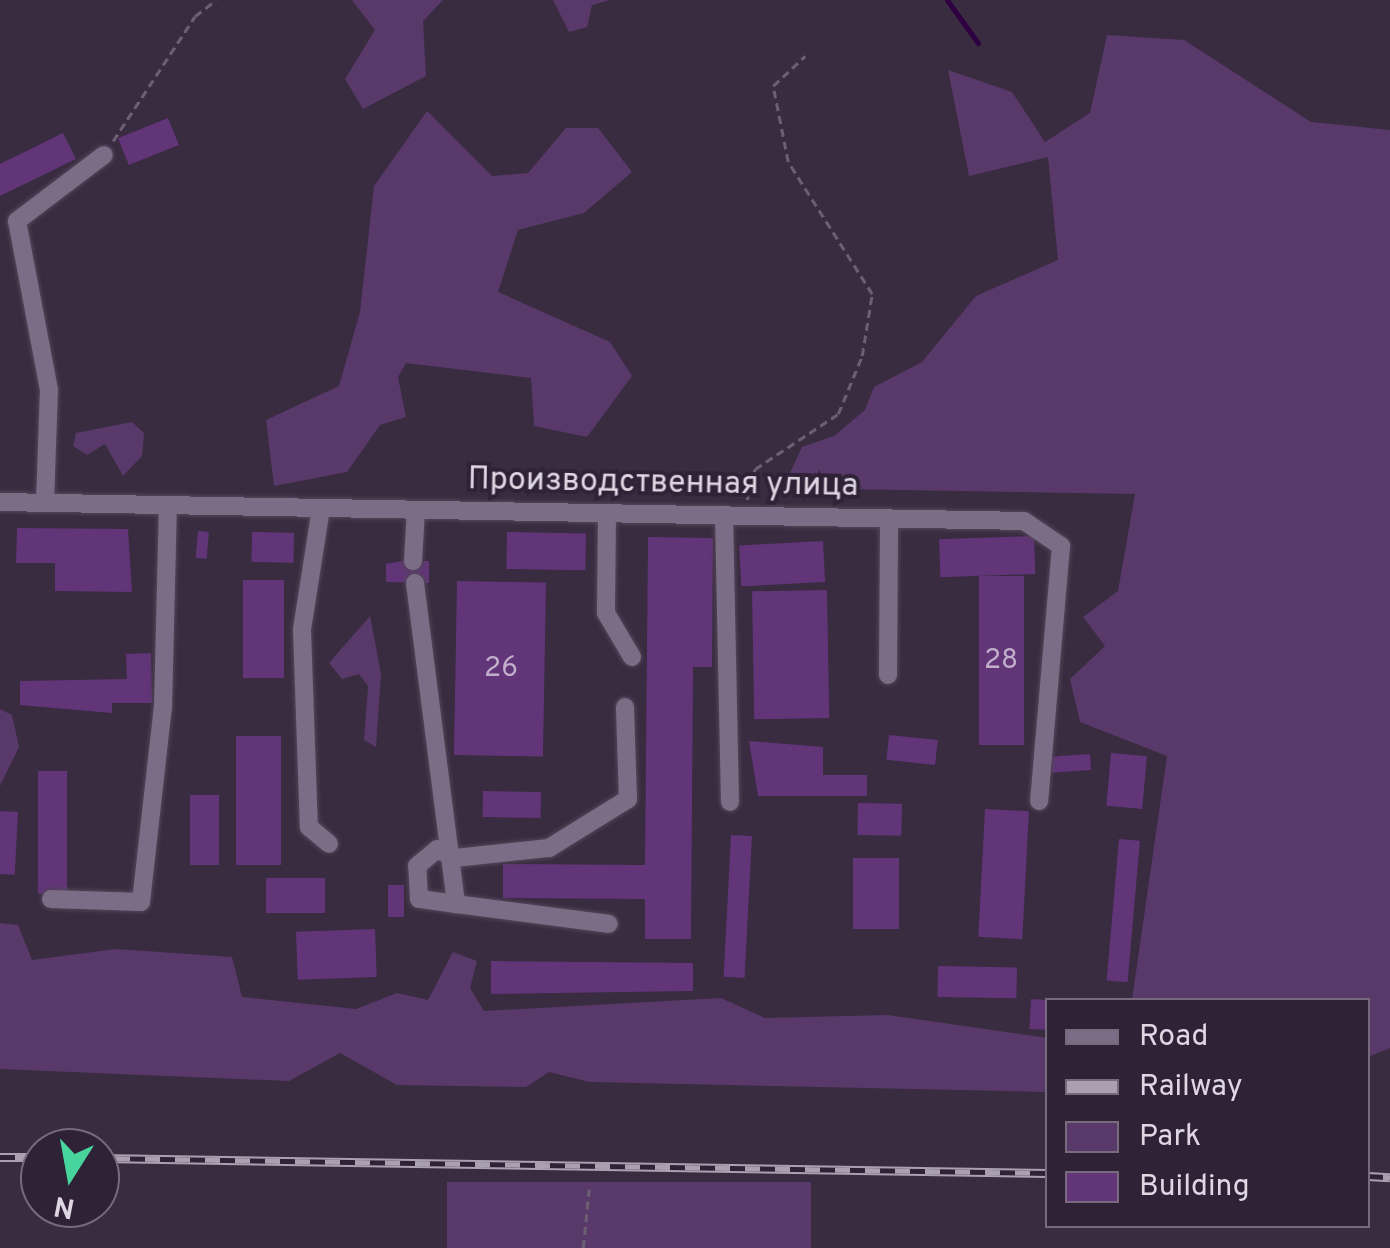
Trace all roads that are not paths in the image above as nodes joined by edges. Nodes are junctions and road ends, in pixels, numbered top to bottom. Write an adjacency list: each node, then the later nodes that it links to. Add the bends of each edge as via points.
1 (104, 155): 3 (street, via 16,222 49,390)
2 (0, 502): 3 (street, Производственная улица)
3 (45, 503): 4 (street, Производственная улица)
4 (168, 505): 5 (street, Производственная улица); 19 (street, via 163,707 141,902)
5 (321, 508): 6 (street, Производственная улица); 17 (street, via 302,630 309,827)
6 (416, 510): 7 (street, Производственная улица); 10 (street)
7 (607, 513): 8 (street, Производственная улица); 12 (street, via 606,613)
8 (733, 515): 9 (street, Производственная улица); 16 (street)
9 (889, 518): 13 (street); 15 (street, Производственная улица, via 1024,520 1061,546)
10 (412, 561)
11 (415, 582): 18 (street)
12 (632, 657)
13 (888, 675)
14 (625, 707): 18 (street, via 628,800 549,848)
15 (1039, 801)
16 (730, 802)
17 (329, 844)
18 (454, 858): 20 (street); 20 (street, via 436,849 417,866 420,899)
19 (51, 899)
20 (456, 904): 21 (street)
21 (608, 924)

